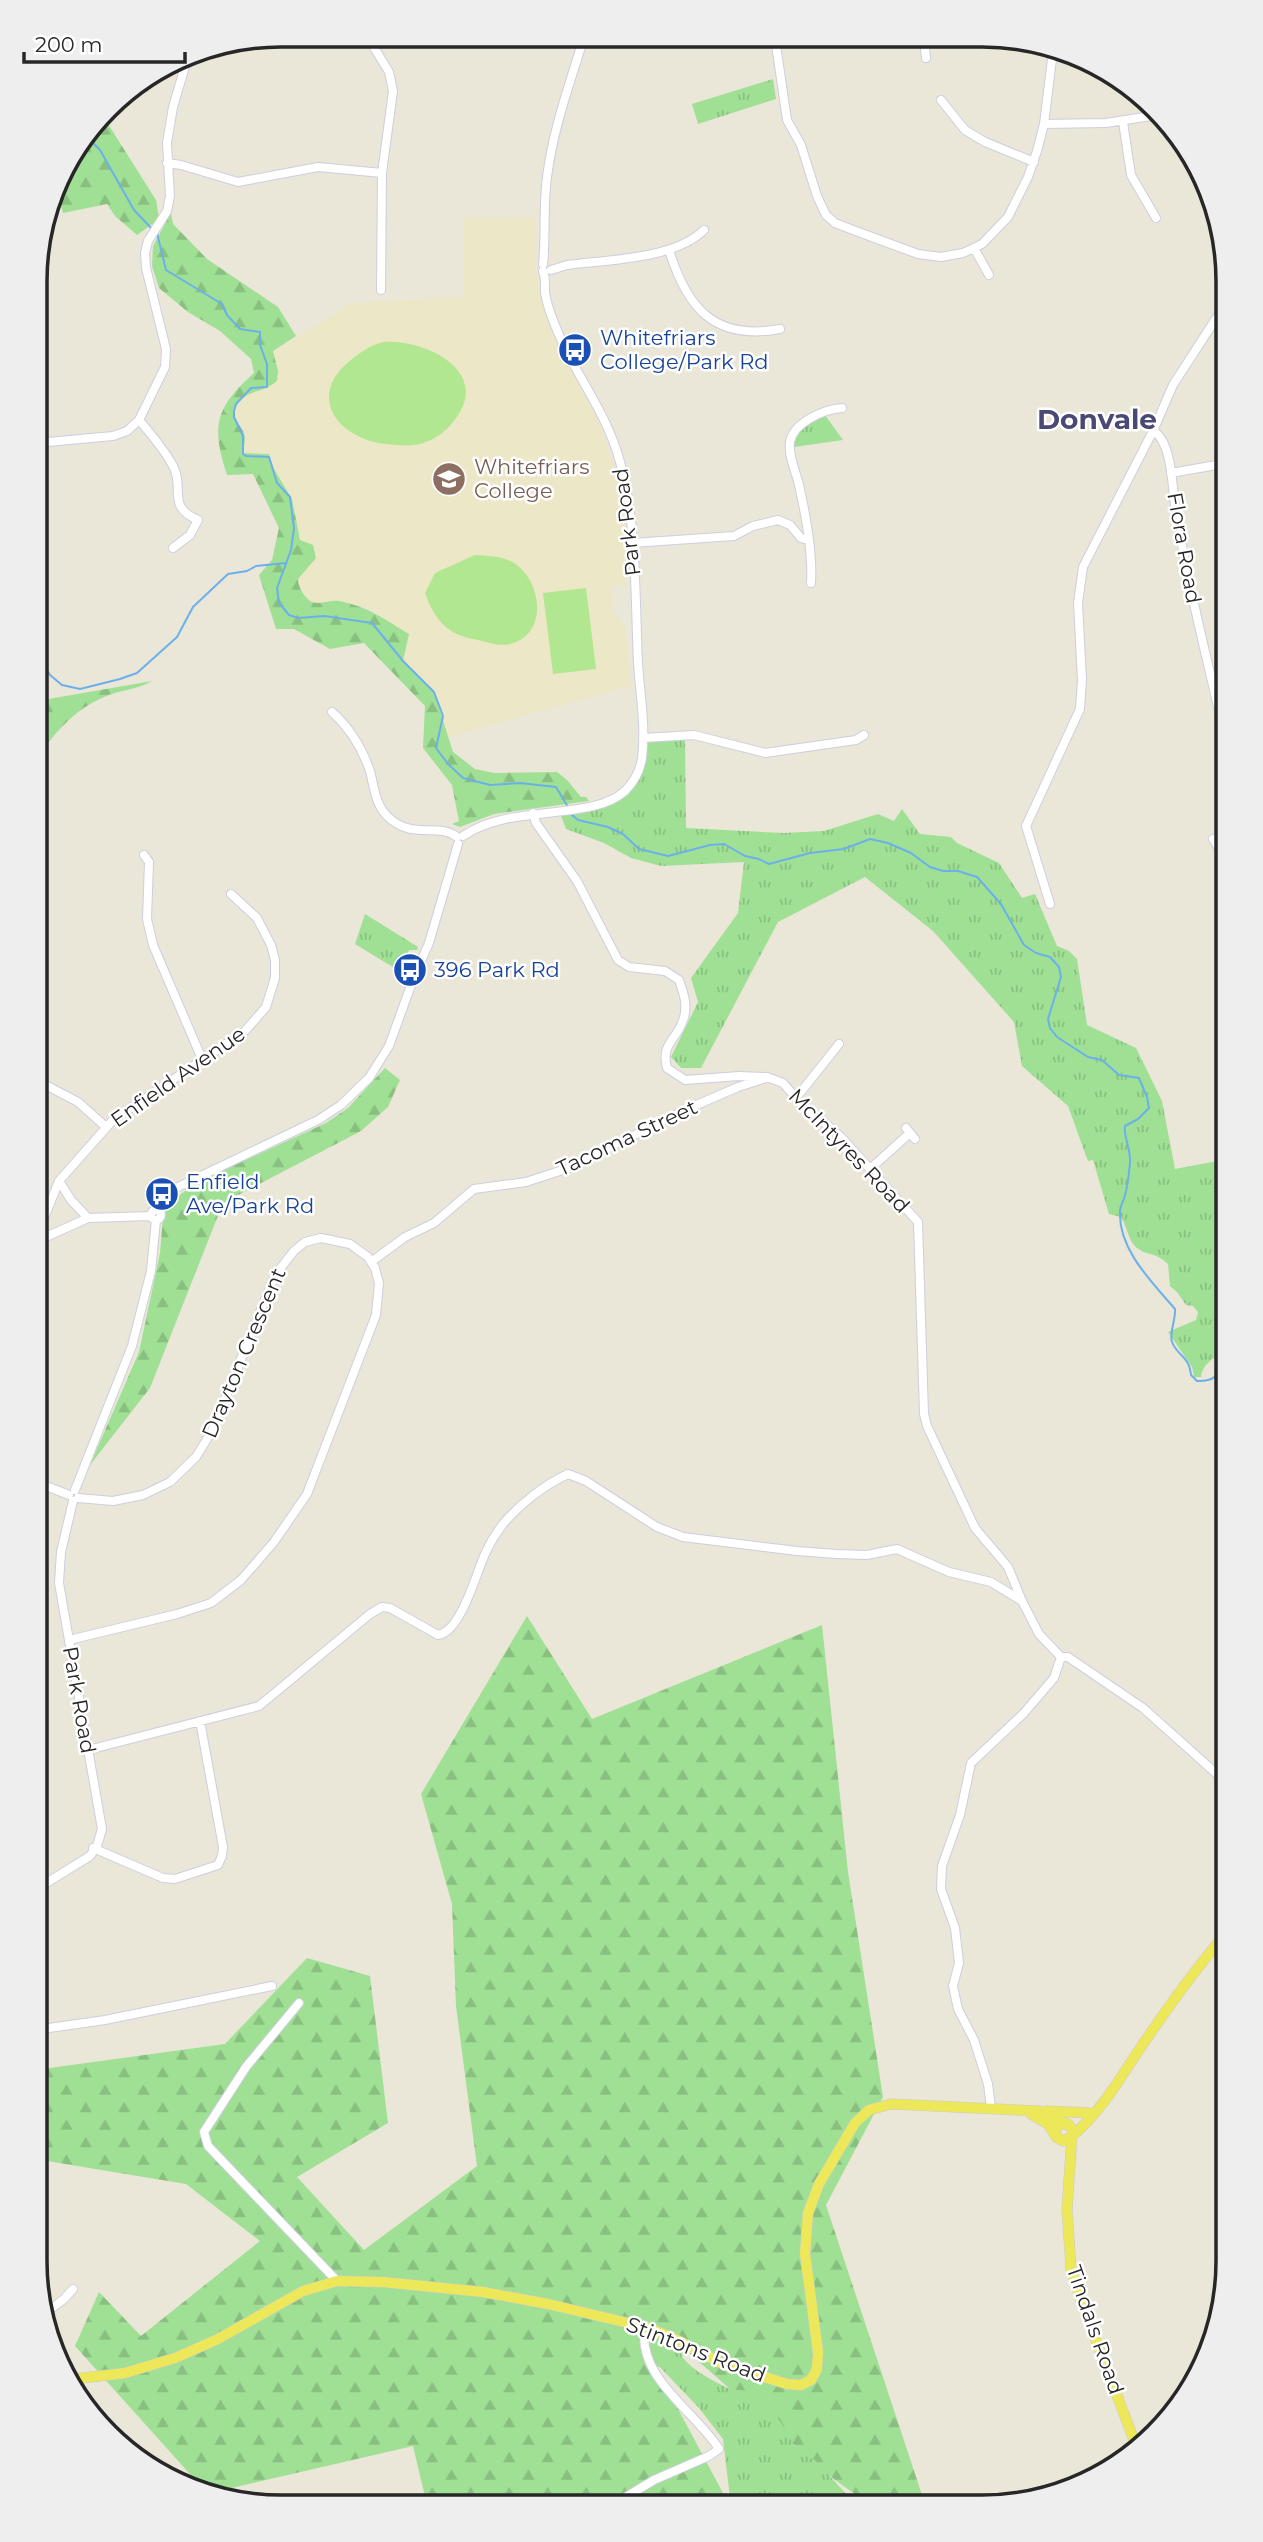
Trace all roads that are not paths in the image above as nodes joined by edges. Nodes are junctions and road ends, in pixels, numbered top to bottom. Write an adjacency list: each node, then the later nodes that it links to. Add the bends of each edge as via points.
1 (776, 47): 17 (street, via 787,120 826,215 841,226 924,255 949,256)
2 (925, 47): 5 (street)
3 (373, 48): 14 (street, via 391,80)
4 (581, 48): 19 (street, Park Road, via 550,159 544,209)
5 (926, 58)
6 (1052, 59): 11 (street)
7 (185, 69): 13 (street, via 170,126)
8 (941, 100): 12 (street, via 965,130)
9 (1148, 117): 10 (street)
10 (1123, 122): 11 (street); 15 (street, via 1131,175)
11 (1044, 124): 12 (street)
12 (1034, 162): 17 (street, via 1004,223)
13 (167, 163): 14 (street, via 239,182 318,167); 25 (street, via 166,214 145,253 166,358)
14 (382, 173): 21 (street)
15 (1156, 218)
16 (704, 230): 18 (street)
17 (974, 248): 20 (street)
18 (669, 250): 19 (street); 23 (street, via 682,287 709,319 745,332)
19 (548, 267): 31 (street, Park Road, via 552,303 620,461)
20 (989, 275)
21 (381, 290)
22 (1216, 319): 26 (street, via 1173,385)
23 (780, 329)
24 (842, 408): 30 (street, via 822,411 790,439)
25 (139, 420): 27 (street, via 113,436); 32 (street, via 174,468 182,512 198,520 190,535)
26 (1153, 430): 29 (street, Flora Road, via 1163,440); 44 (street, via 1083,567 1078,603 1080,709 1027,821 1026,831)
27 (48, 442)
28 (1216, 465): 29 (street)
29 (1171, 473): 34 (street, Flora Road, via 1196,621)
30 (808, 540): 31 (street, via 778,520 734,536); 33 (street)
31 (632, 543): 37 (street, Park Road)
32 (173, 548)
33 (811, 583)
34 (1216, 698)
35 (332, 712): 39 (street, via 365,757 379,805 387,816 416,831 444,831)
36 (864, 735): 37 (street, via 765,753 694,735)
37 (643, 738): 38 (street, Park Road, via 634,781 613,799)
38 (533, 813): 39 (street, Park Road, via 493,820); 47 (street, McIntyres Road, via 577,881 618,960 629,967 665,971 679,980 686,1004 682,1023 664,1056 667,1068 685,1080)
39 (459, 839): 57 (street, via 429,943 389,1046 369,1078 330,1113 190,1180 168,1196)
40 (1213, 839): 41 (street)
41 (1216, 843)
42 (145, 855): 46 (street, via 149,862 147,919 153,945)
43 (231, 894): 46 (street, Enfield Avenue, via 250,910 267,936 275,978 261,1015)
44 (1050, 904)
45 (840, 1044): 51 (street)
46 (202, 1059): 52 (street, Enfield Avenue)
47 (739, 1076): 48 (street, McIntyres Road); 50 (street)
48 (768, 1077): 50 (street, Tacoma Street); 51 (street, McIntyres Road, via 783,1083)
49 (48, 1086): 52 (street, via 78,1101)
50 (738, 1087): 60 (street, Tacoma Street, via 578,1166 526,1182 474,1189 434,1223 405,1237)
51 (796, 1098): 54 (street, McIntyres Road)
52 (106, 1127): 55 (street, Enfield Avenue)
53 (910, 1133): 54 (street)
54 (870, 1169): 63 (street, McIntyres Road, via 918,1222 927,1426 975,1528 1008,1567)
55 (59, 1181): 56 (street, Enfield Avenue); 58 (street)
56 (48, 1209)
57 (155, 1215): 58 (street, Enfield Avenue); 62 (street, Park Road, via 151,1271 132,1346)
58 (89, 1218): 59 (street, Enfield Avenue)
59 (48, 1233)
60 (372, 1262): 62 (street, Drayton Crescent, via 353,1246 336,1240 305,1242 275,1275 212,1431 196,1457 170,1482 143,1495 113,1501); 64 (street, via 379,1290 372,1328 307,1494 274,1542 211,1603)
61 (47, 1486): 62 (street, Drayton Crescent)
62 (74, 1496): 64 (street, Park Road, via 59,1573)
63 (1022, 1601): 65 (street, McIntyres Road, via 1039,1634); 66 (street, via 991,1582 949,1572 897,1549 867,1555 797,1552 683,1537 657,1527 568,1474 537,1493 503,1524 449,1631 438,1635 382,1607 259,1706)
64 (69, 1640): 67 (street, Park Road)
65 (1061, 1657): 68 (street, via 1068,1657 1143,1708); 76 (street, via 1054,1678 971,1763 960,1815 942,1866 941,1889 955,1928 959,1963 953,1986 988,2084)
66 (200, 1721): 67 (street); 69 (street, via 223,1847 218,1865 175,1879 163,1878)
67 (88, 1751): 69 (street, Park Road, via 102,1829)
68 (1215, 1773)
69 (94, 1849): 70 (street, via 88,1858)
70 (47, 1882)
71 (1215, 1947): 75 (main road)
72 (272, 1986): 74 (street)
73 (299, 2003): 84 (street, via 246,2067 204,2132 208,2146)
74 (47, 2028)
75 (1101, 2105): 79 (main road); 82 (main road)
76 (991, 2108): 77 (main road, Stintons Road); 87 (main road, Stintons Road, via 887,2104 866,2111 850,2130 808,2213 805,2253 817,2352 817,2369 811,2380 787,2384 723,2364)
77 (1023, 2111): 78 (main road, Stintons Road); 81 (main road, Stintons Road, via 1042,2119)
78 (1039, 2111): 79 (main road); 80 (main road, Stintons Road)
79 (1090, 2113): 80 (main road)
80 (1068, 2124): 81 (main road, via 1057,2126); 82 (main road)
81 (1056, 2136): 82 (main road, via 1063,2141); 83 (main road, Tindals Road)
82 (1072, 2136): 83 (main road, Tindals Road)
83 (1069, 2167): 89 (main road, Tindals Road, via 1067,2236 1073,2277)
84 (337, 2281): 87 (main road, Stintons Road, via 505,2295); 88 (main road, Stintons Road, via 303,2291 175,2358)
85 (73, 2289): 86 (street)
86 (52, 2308)
87 (645, 2326): 90 (street, via 648,2362 719,2449)
88 (79, 2378)
89 (1134, 2439)
90 (629, 2495)

